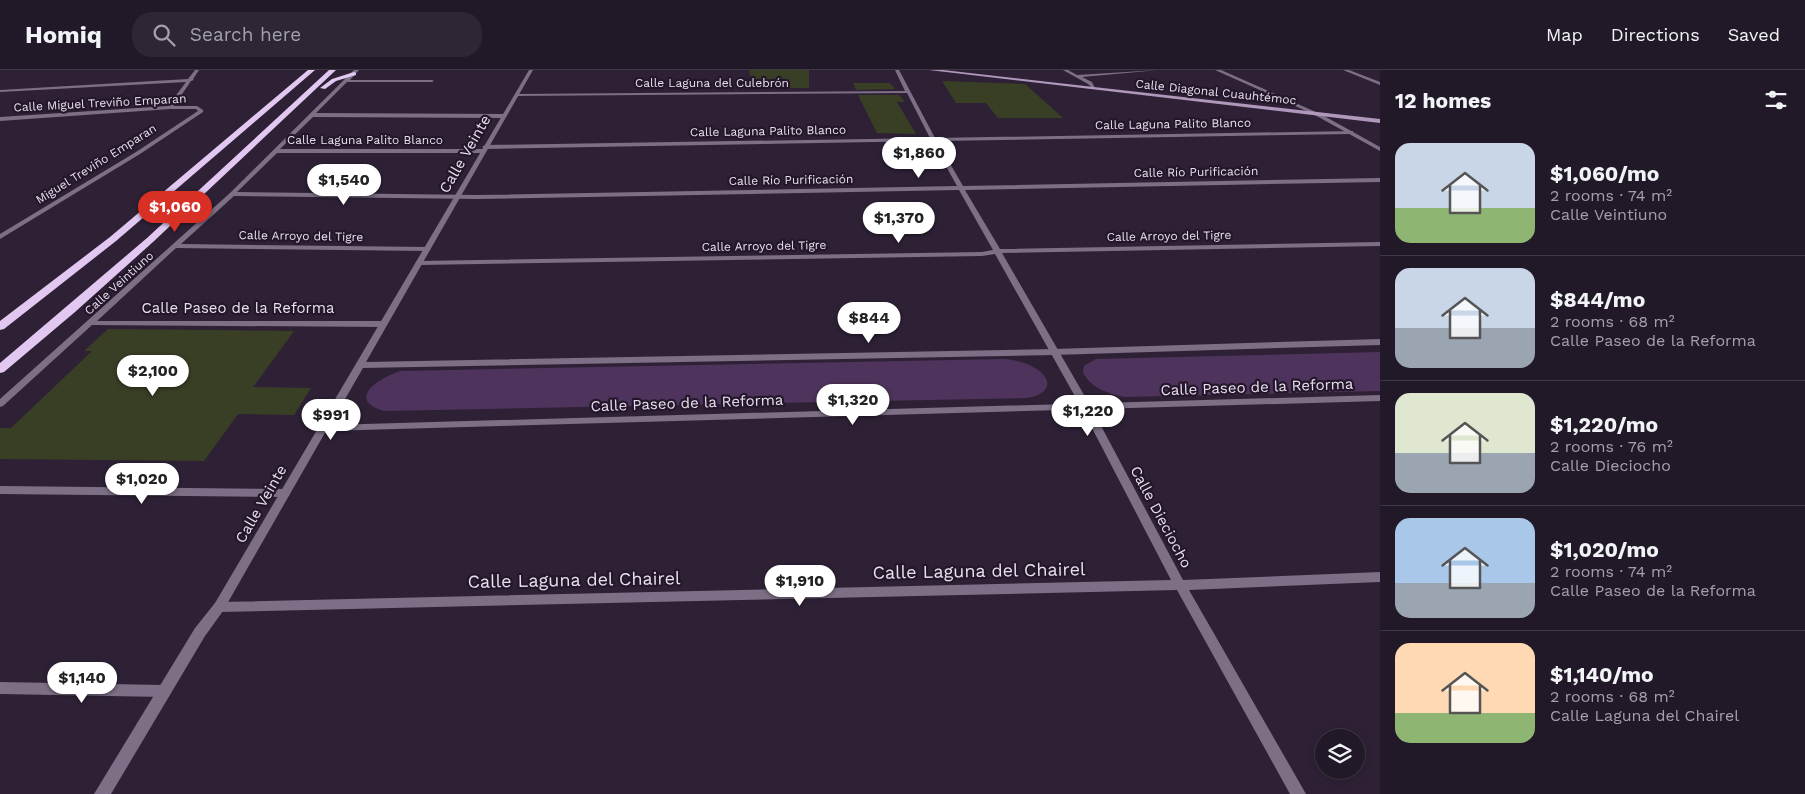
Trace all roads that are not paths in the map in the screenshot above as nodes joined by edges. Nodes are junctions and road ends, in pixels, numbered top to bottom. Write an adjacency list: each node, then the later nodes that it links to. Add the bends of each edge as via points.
1 (198, 70): 13 (street)
2 (333, 70): 21 (highway)
3 (531, 70): 20 (street, Calle Veinte)
4 (897, 70): 19 (street, Calle Dieciocho)
5 (930, 70): 17 (main road, Calle Diagonal Cuauhtémoc)
6 (1065, 70): 12 (street)
7 (1157, 70): 12 (street)
8 (1217, 70): 24 (street)
9 (1345, 70): 16 (street)
10 (310, 71): 46 (highway, via 113,239)
11 (356, 72): 14 (street, Calle Veintiuno); 21 (highway, via 334,80)
12 (1076, 76): 17 (street)
13 (192, 80): 18 (street); 22 (street)
14 (346, 81): 15 (street); 25 (street, Calle Veintiuno)
15 (432, 81)
16 (1380, 84)
17 (1093, 88): 24 (main road, Calle Diagonal Cuauhtémoc)
18 (0, 91)
19 (908, 92): 20 (street, Calle Laguna del Culebrón); 30 (street, Calle Dieciocho)
20 (516, 95): 26 (street, Calle Veinte)
21 (296, 103): 50 (highway, via 150,240)
22 (170, 107): 23 (street, Calle Miguel Treviño Emparan); 27 (street, Calle Miguel Treviño Emparan)
23 (200, 109): 38 (street, Miguel Treviño Emparan, via 138,153)
24 (1316, 113): 28 (main road, Calle Diagonal Cuauhtémoc); 29 (street)
25 (312, 116): 26 (street); 33 (street, Calle Veintiuno)
26 (504, 116): 31 (street, Calle Veinte)
27 (0, 119)
28 (1380, 121)
29 (1351, 132): 30 (street, Calle Laguna Palito Blanco); 32 (street)
30 (934, 140): 31 (street, Calle Laguna Palito Blanco); 35 (street, Calle Dieciocho)
31 (484, 149): 33 (street, Calle Laguna Palito Blanco); 37 (street, Calle Veinte)
32 (1380, 149)
33 (277, 151): 36 (street, Calle Veintiuno)
34 (1380, 180): 35 (street, Calle Río Purificación)
35 (962, 188): 37 (street, Calle Río Purificación); 42 (street, Calle Dieciocho)
36 (232, 194): 37 (street, Calle Río Purificación); 40 (street, Calle Veintiuno)
37 (457, 197): 41 (street, Calle Veinte)
38 (0, 236)
39 (1380, 244): 42 (street, Calle Arroyo del Tigre)
40 (176, 246): 41 (street, Calle Arroyo del Tigre); 44 (street, Calle Veintiuno)
41 (427, 249): 43 (street, Calle Veinte)
42 (997, 251): 43 (street, Calle Arroyo del Tigre); 48 (street, Calle Dieciocho)
43 (419, 263): 45 (street, Calle Veinte)
44 (92, 323): 45 (street, Calle Paseo de la Reforma); 52 (street, Calle Veintiuno)
45 (383, 324): 49 (street, Calle Veinte)
46 (0, 327)
47 (1380, 342): 48 (street)
48 (1053, 352): 49 (street); 53 (street, Calle Dieciocho)
49 (359, 365): 54 (street, Calle Veinte)
50 (0, 369)
51 (1380, 398): 53 (street, Calle Paseo de la Reforma)
52 (0, 404)
53 (1086, 407): 54 (street, Calle Paseo de la Reforma); 58 (street, Calle Dieciocho)
54 (324, 428): 56 (street, Calle Veinte)
55 (0, 490): 56 (street)
56 (285, 494): 59 (street, Calle Veinte)
57 (1380, 577): 58 (street, Calle Laguna del Chairel)
58 (1180, 585): 59 (street, Calle Laguna del Chairel); 63 (street, Calle Dieciocho)
59 (219, 607): 61 (street, Calle Veinte)
60 (0, 688): 61 (street)
61 (164, 691): 62 (street, Calle Veinte)
62 (102, 794)
63 (1298, 794)

